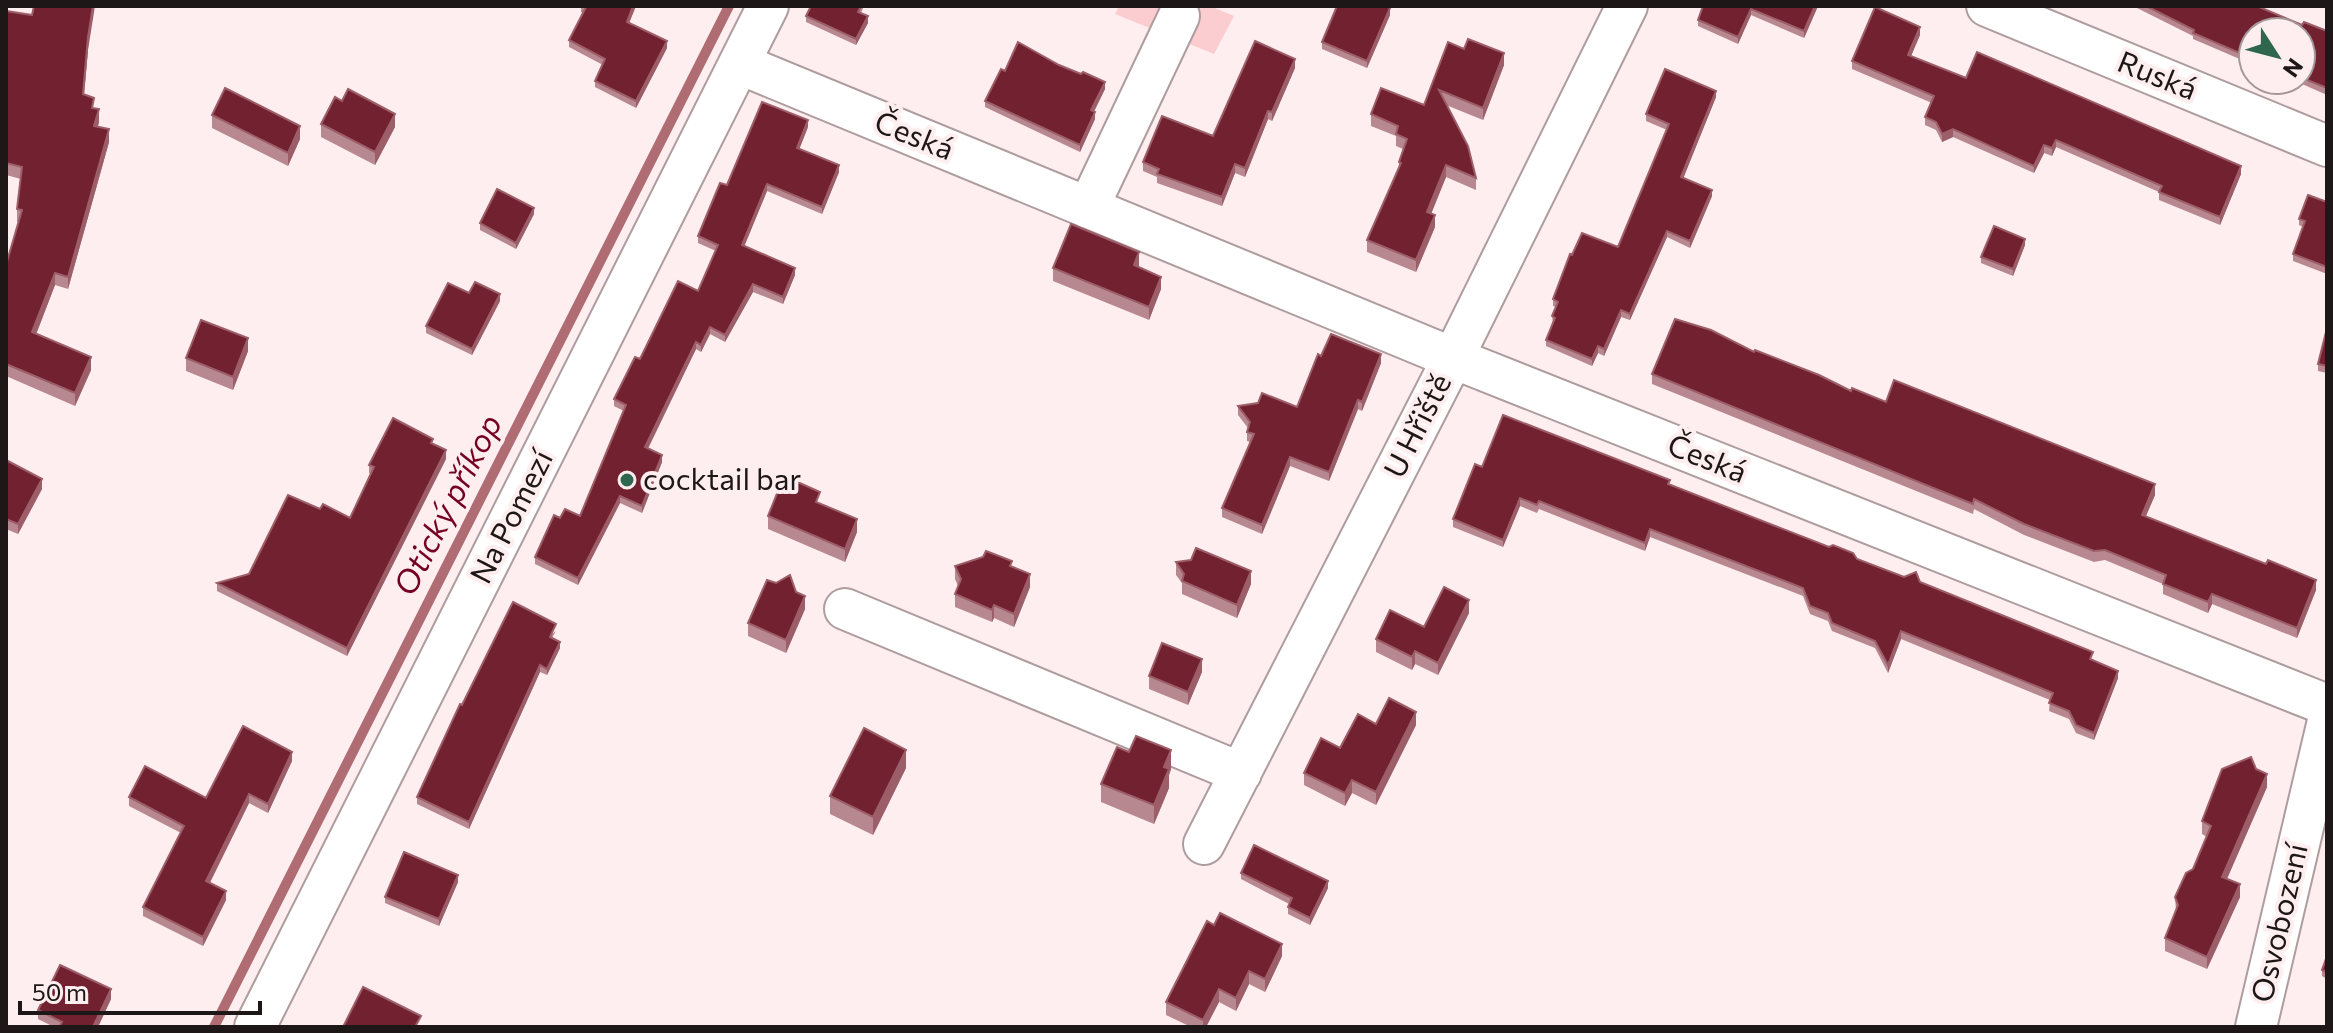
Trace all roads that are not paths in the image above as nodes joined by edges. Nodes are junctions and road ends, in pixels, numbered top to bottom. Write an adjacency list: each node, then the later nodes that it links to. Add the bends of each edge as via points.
1 (768, 6): 5 (street, Na Pomezí)
2 (1627, 6): 8 (street, U Hřiště)
3 (1987, 6): 6 (street, Ruská)
4 (1179, 16): 7 (street)
5 (740, 64): 7 (street, Česká); 14 (street, Na Pomezí)
6 (2327, 146)
7 (1088, 208): 8 (street, Česká)
8 (1453, 358): 10 (street, Česká); 12 (street, U Hřiště)
9 (845, 609): 12 (street)
10 (2327, 705)
11 (2327, 725): 15 (street, Osvobození)
12 (1241, 773): 13 (street, U Hřiště)
13 (1204, 844)
14 (255, 1027)
15 (2256, 1027)

